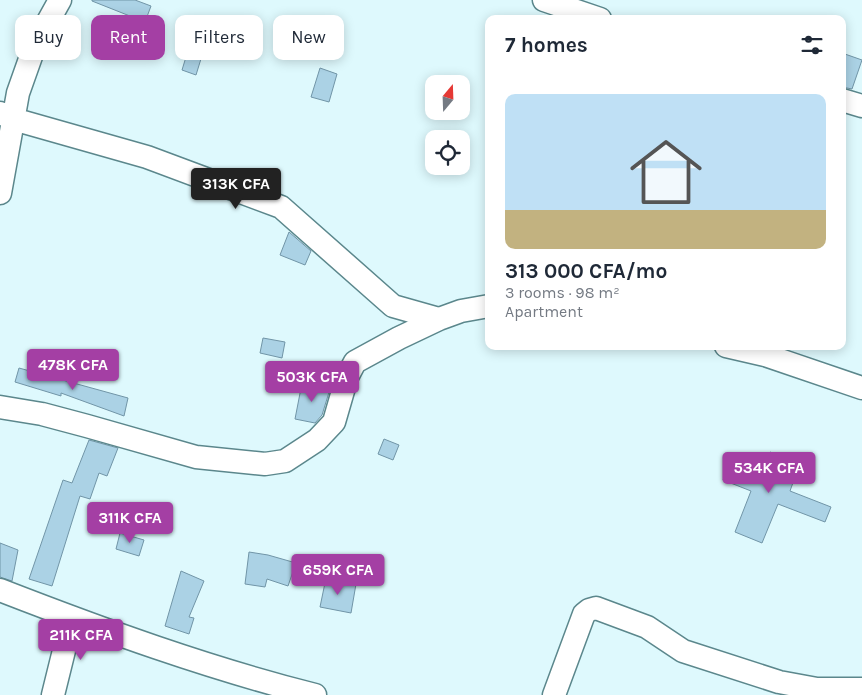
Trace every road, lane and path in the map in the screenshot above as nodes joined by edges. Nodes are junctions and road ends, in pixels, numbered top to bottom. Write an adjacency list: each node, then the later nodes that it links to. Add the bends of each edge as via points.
1 (60, 0): 6 (street, via 36,45)
2 (544, 0): 3 (street)
3 (588, 15)
4 (846, 101): 5 (street)
5 (862, 106)
6 (6, 116): 7 (street, via 11,136); 9 (street, via 147,157 281,207 393,306)
7 (0, 193)
8 (485, 307): 9 (street)
9 (439, 319): 12 (street, via 355,362 334,422 317,440 285,461 264,464 196,457 42,414)
10 (742, 350): 11 (street)
11 (862, 388)
12 (0, 408)
13 (0, 590): 14 (street)
14 (72, 618): 15 (street); 17 (street)
15 (266, 689): 18 (street)
16 (862, 689): 19 (street, via 817,689 779,682 682,651 647,627 596,608 584,614)
17 (53, 695)
18 (315, 695)
19 (554, 695)

